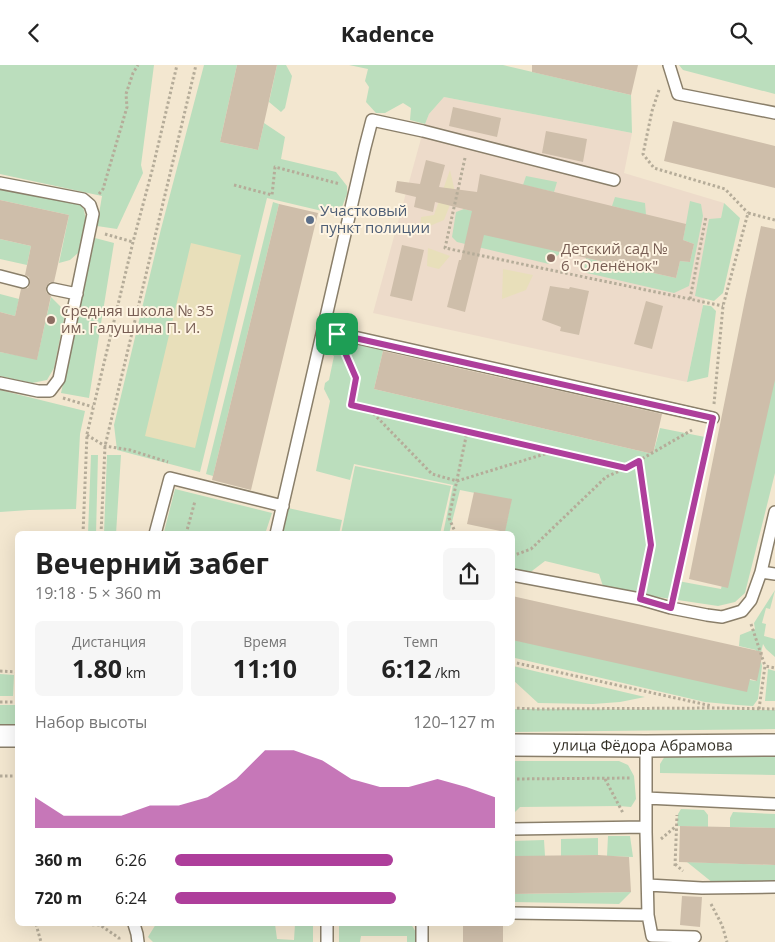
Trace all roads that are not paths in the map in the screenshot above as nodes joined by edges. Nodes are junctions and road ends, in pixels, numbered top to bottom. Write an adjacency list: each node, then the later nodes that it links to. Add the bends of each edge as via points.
1 (669, 65): 2 (lane, via 678,94)
2 (775, 113)
3 (614, 180): 9 (lane, via 372,120)
4 (0, 183): 8 (lane, via 83,199 90,205 90,230)
5 (0, 276): 6 (lane)
6 (23, 282)
7 (53, 289): 8 (lane)
8 (77, 294): 10 (lane, via 59,379 50,391)
9 (323, 330): 11 (lane); 12 (lane)
10 (0, 383)
11 (713, 418)
12 (283, 506): 14 (lane, via 170,478); 15 (lane)
13 (775, 512): 16 (lane)
14 (156, 531)
15 (277, 531)
16 (762, 572): 17 (lane); 18 (lane, via 751,600 742,611 722,617)
17 (775, 574)
18 (515, 576)
19 (0, 736): 20 (street)
20 (15, 736)
21 (515, 745): 23 (street, улица Фёдора Абрамова)
22 (775, 745): 23 (street, улица Фёдора Абрамова)
23 (646, 746): 24 (lane)
24 (646, 798): 25 (lane); 26 (lane)
25 (775, 804)
26 (646, 827): 27 (lane); 28 (lane)
27 (515, 829)
28 (648, 885): 29 (lane); 31 (lane)
29 (775, 887)
30 (515, 913): 31 (lane)
31 (648, 915): 36 (lane)
32 (135, 926): 37 (lane)
33 (327, 926): 38 (lane)
34 (422, 926): 39 (lane)
35 (695, 937): 36 (lane)
36 (649, 939)
37 (138, 942)
38 (327, 942)
39 (422, 942)

